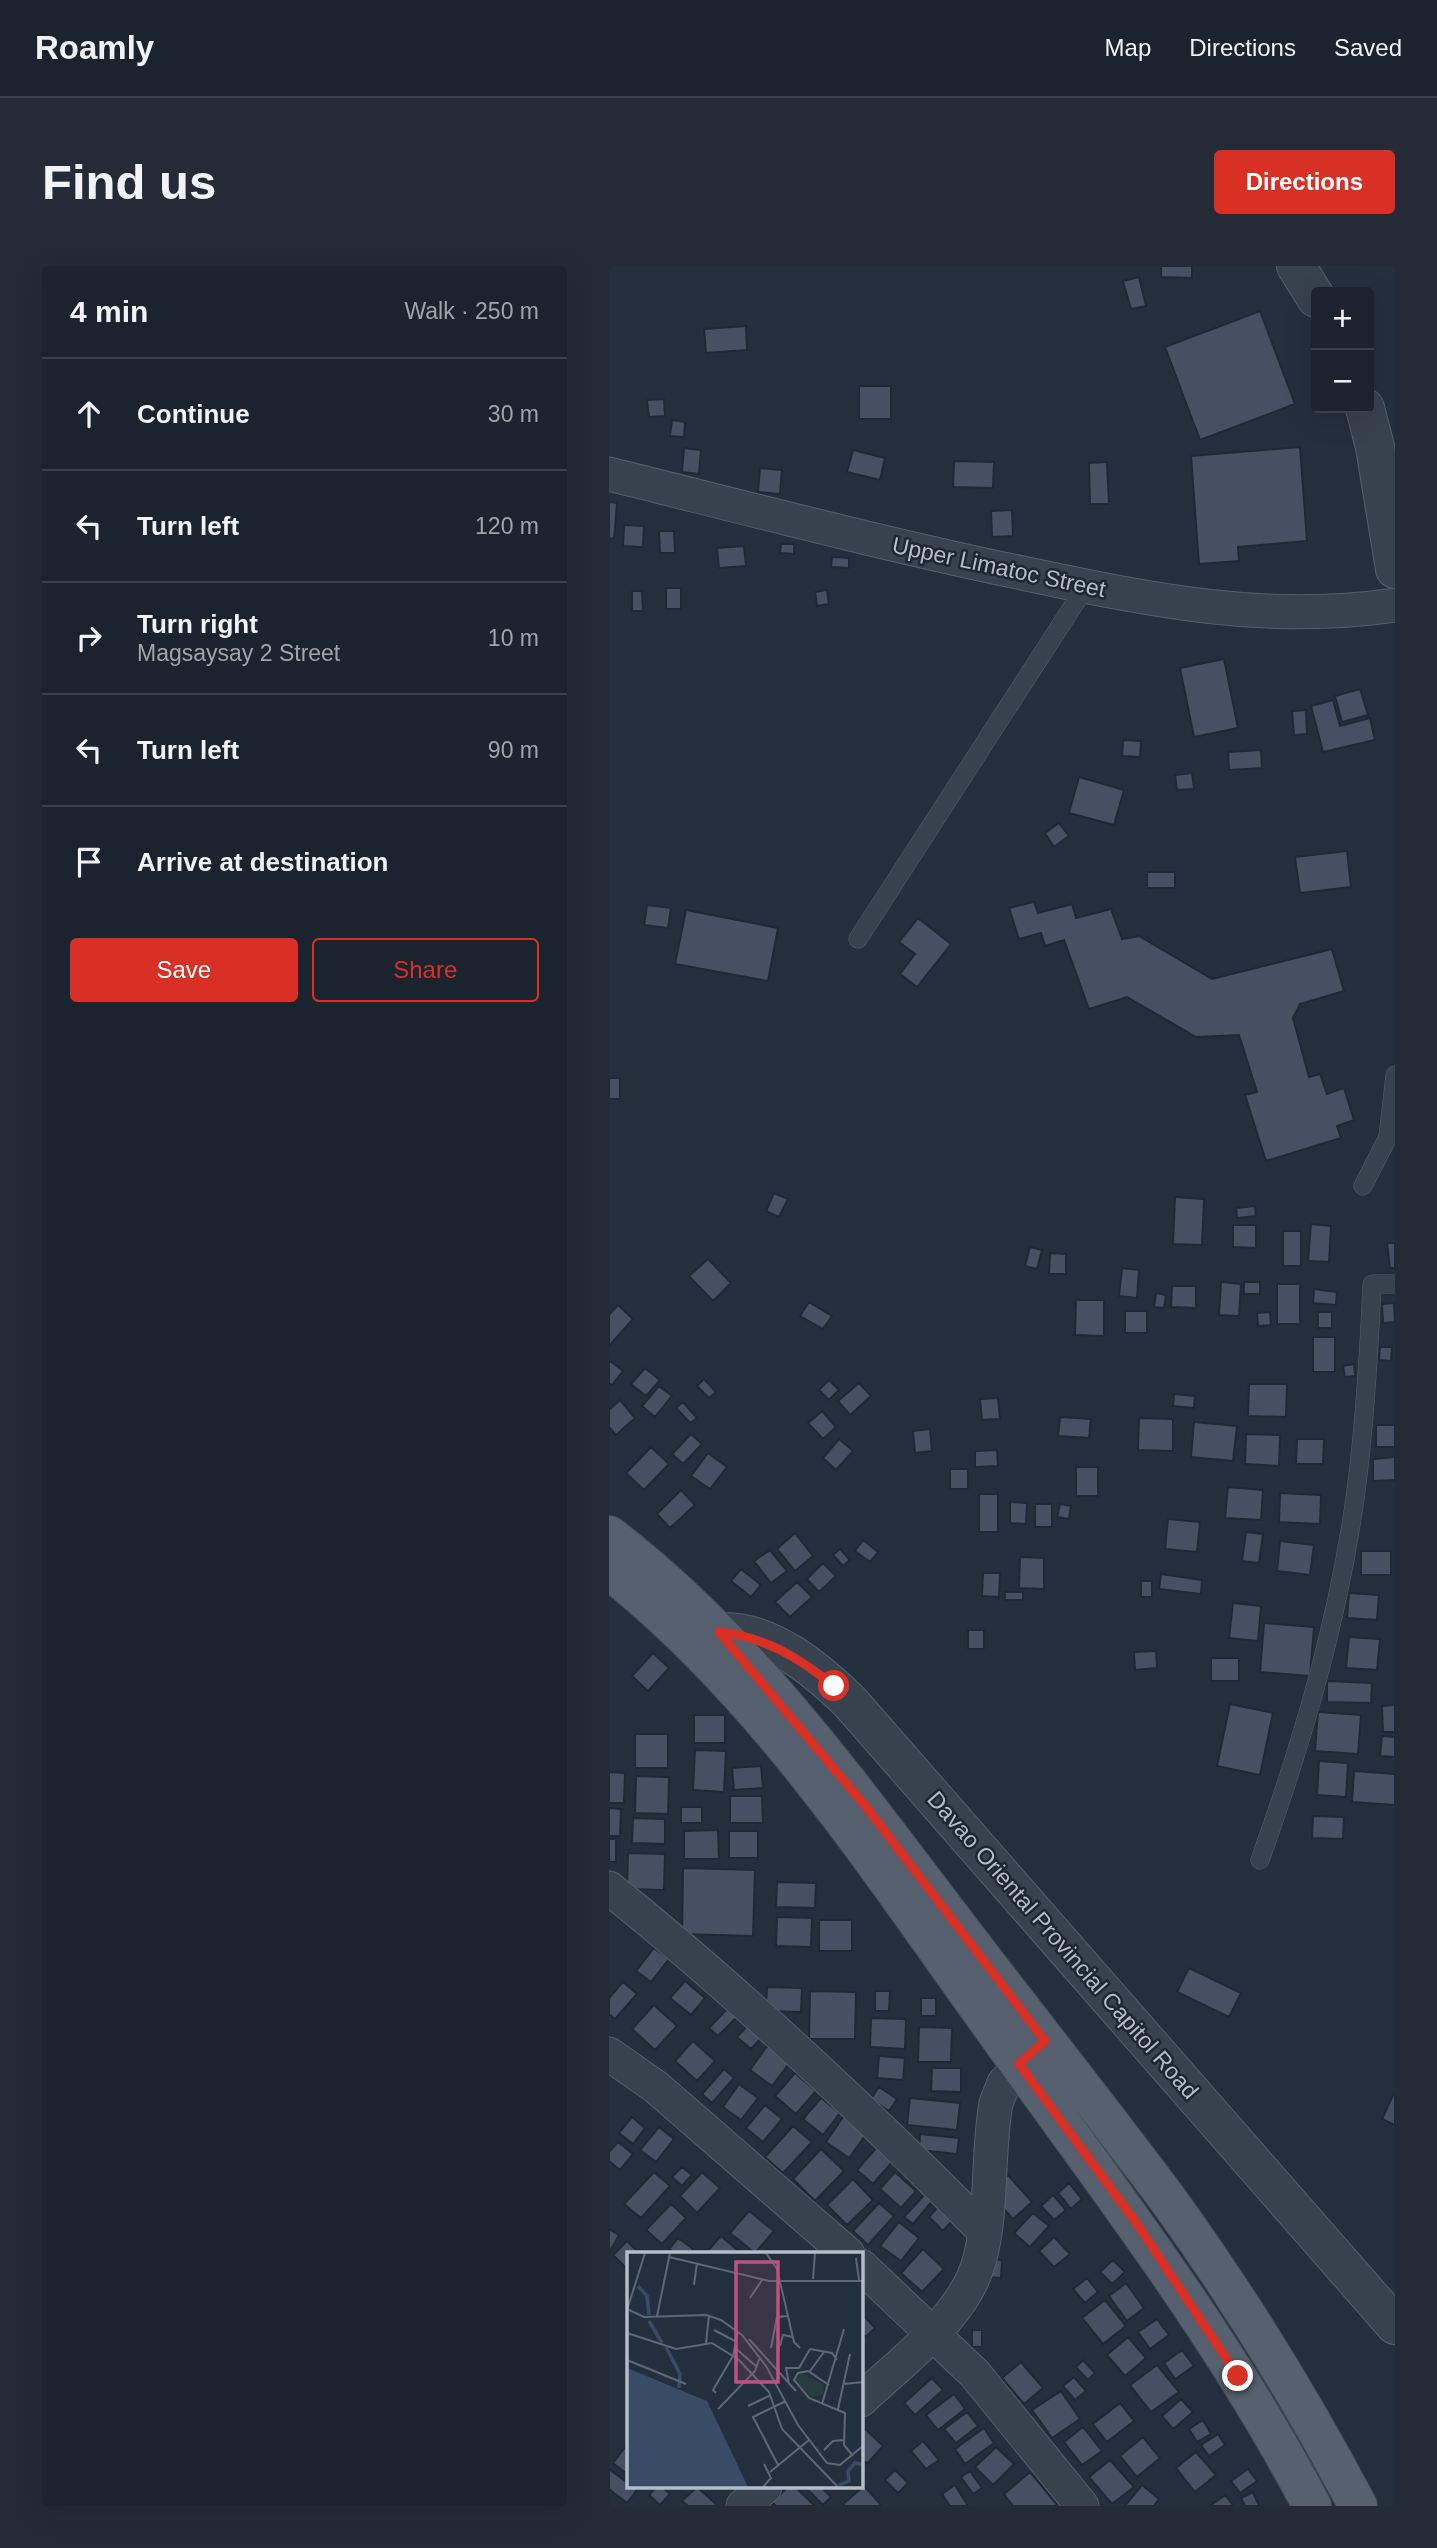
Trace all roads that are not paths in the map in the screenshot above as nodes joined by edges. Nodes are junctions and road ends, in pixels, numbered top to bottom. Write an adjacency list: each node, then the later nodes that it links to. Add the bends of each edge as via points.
1 (1296, 266): 2 (street)
2 (1311, 290)
3 (1366, 413): 5 (street)
4 (609, 474): 6 (street, Upper Limatoc Street, via 909,550)
5 (1395, 569)
6 (1086, 586): 7 (street, Upper Limatoc Street, via 1223,610 1292,614); 8 (lane)
7 (1395, 605)
8 (858, 939)
9 (1395, 1075): 10 (lane, via 1388,1137)
10 (1363, 1186)
11 (1395, 1284): 14 (lane, via 1372,1284 1356,1491 1337,1597 1309,1712)
12 (614, 1561): 13 (main road)
13 (694, 1626): 16 (main road, via 734,1687); 21 (street, Davao Oriental Provincial Capitol Road, via 748,1635 774,1645 817,1672 850,1702)
14 (1260, 1860)
15 (609, 1888): 18 (street, via 706,1966 873,2119)
16 (1032, 2053): 18 (street, via 1004,2083 996,2103); 27 (main road, via 1238,2376); 28 (main road, via 1169,2202 1271,2352)
17 (609, 2054): 19 (street, via 656,2087)
18 (985, 2232): 22 (street, via 973,2280)
19 (846, 2252)
20 (863, 2268): 22 (street)
21 (1395, 2325)
22 (932, 2333): 23 (street); 26 (street, via 975,2374)
23 (863, 2398)
24 (764, 2488): 25 (street)
25 (743, 2506)
26 (1082, 2506)
27 (1311, 2506)
28 (1358, 2506)

